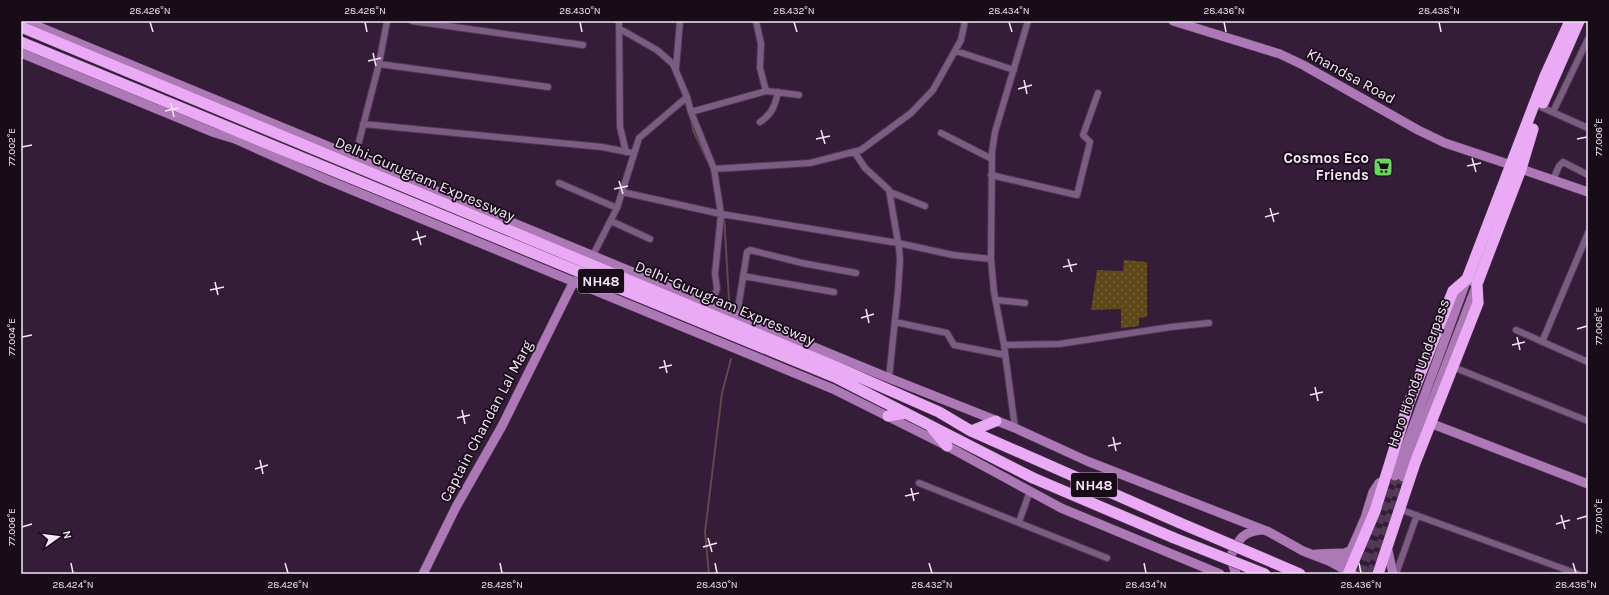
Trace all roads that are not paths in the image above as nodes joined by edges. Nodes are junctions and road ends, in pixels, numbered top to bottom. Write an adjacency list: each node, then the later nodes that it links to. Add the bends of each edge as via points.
1 (25, 21): 39 (main road)
2 (387, 21): 19 (street)
3 (412, 21): 16 (street)
4 (619, 21): 13 (street)
5 (680, 21): 20 (street)
6 (756, 21): 24 (street, via 761,44 760,68)
7 (965, 21): 17 (street)
8 (1028, 21): 21 (street)
9 (1173, 21): 41 (main road, Khandsa Road, via 1280,54 1418,130 1446,143)
10 (1570, 21): 22 (highway)
11 (1579, 21): 22 (highway)
12 (21, 27): 67 (highway, Delhi-Gurugram Expressway / NH48)
13 (620, 29): 20 (street, via 657,50); 36 (street, via 620,127)
14 (1588, 39): 31 (street)
15 (21, 42): 80 (highway, Delhi-Gurugram Expressway / NH48, via 837,378)
16 (583, 45)
17 (956, 51): 21 (street); 37 (street, via 936,85 920,103)
18 (21, 53): 63 (main road, via 235,139 318,176)
19 (379, 64): 23 (street); 33 (street)
20 (676, 68): 28 (street)
21 (1014, 70): 40 (street, via 996,132)
22 (1552, 70): 29 (highway); 41 (highway)
23 (548, 87)
24 (766, 91): 25 (street); 30 (street)
25 (778, 92): 27 (street); 32 (street, via 773,109)
26 (1098, 93): 43 (street, via 1083,135 1090,142 1077,195)
27 (799, 95)
28 (687, 97): 30 (street); 38 (street, via 641,134)
29 (1541, 108): 31 (street); 41 (highway)
30 (691, 112): 42 (street)
31 (1553, 112): 34 (street)
32 (760, 122)
33 (363, 124): 36 (street, via 602,147); 39 (street)
34 (1588, 128)
35 (940, 133): 40 (street)
36 (626, 152): 38 (street)
37 (855, 153): 42 (street, via 810,163); 49 (street, via 865,168)
38 (633, 154): 48 (street)
39 (355, 157): 59 (main road)
40 (992, 160): 43 (street)
41 (1516, 167): 45 (main road, Khandsa Road); 64 (highway)
42 (714, 169): 54 (street)
43 (992, 175): 60 (street)
44 (1588, 175): 45 (street, via 1563,162)
45 (1553, 180): 47 (main road, Khandsa Road)
46 (559, 183): 53 (street)
47 (1575, 189): 50 (main road, Khandsa Road); 51 (main road, Khandsa Road)
48 (622, 192): 53 (street); 54 (street)
49 (890, 192): 52 (street); 58 (street)
50 (1588, 192)
51 (1588, 198)
52 (925, 206)
53 (617, 208): 55 (street)
54 (721, 214): 58 (street); 69 (street, via 715,276 717,290)
55 (611, 221): 57 (street); 59 (street)
56 (1588, 233): 74 (street)
57 (650, 239)
58 (898, 243): 60 (street, via 953,255); 71 (street, via 900,260)
59 (593, 255): 67 (main road)
60 (991, 259): 66 (street)
61 (856, 273): 62 (street, via 802,263 752,249 748,252)
62 (743, 276): 65 (street); 70 (street)
63 (574, 281): 81 (main road, via 833,389); 104 (main road, Captain Chandan Lal Marg, via 502,426 456,507)
64 (1472, 282): 78 (highway, via 1478,303); 89 (main road, Hero Honda Underpass); 90 (highway, via 1453,290 1408,405)
65 (834, 292)
66 (996, 300): 68 (street); 75 (street)
67 (693, 301): 69 (main road); 87 (highway, Delhi-Gurugram Expressway / NH48, via 939,412)
68 (1025, 303)
69 (711, 304): 70 (main road)
70 (738, 315): 79 (main road)
71 (895, 322): 76 (street, via 947,333 954,345); 79 (street)
72 (1209, 323): 75 (street, via 1059,344)
73 (1516, 330): 74 (street)
74 (1542, 342): 77 (street)
75 (1004, 345): 76 (street)
76 (1005, 355): 86 (street)
77 (1588, 362)
78 (1453, 367): 83 (street); 84 (highway)
79 (889, 378): 82 (main road)
80 (906, 413): 81 (highway); 85 (highway, Delhi-Gurugram Expressway / NH48)
81 (888, 416): 88 (main road)
82 (996, 421): 86 (main road); 87 (highway)
83 (1588, 421)
84 (1430, 423): 92 (main road); 94 (highway)
85 (930, 426): 88 (highway); 107 (highway, Delhi-Gurugram Expressway / NH48, bridge, via 1033,478)
86 (1015, 428): 97 (main road, via 1087,461)
87 (971, 431): 108 (highway, Delhi-Gurugram Expressway / NH48, bridge)
88 (947, 446): 93 (main road)
89 (1399, 476)
90 (1384, 481): 99 (main road, via 1379,483 1373,492 1351,550 1345,553); 101 (highway, via 1375,511)
91 (919, 483): 96 (street)
92 (1588, 484)
93 (1030, 491): 96 (street); 105 (main road, via 1061,508)
94 (1399, 509): 95 (street); 98 (highway)
95 (1417, 515): 111 (street); 112 (street)
96 (1019, 522): 100 (street)
97 (1263, 530): 99 (main road); 106 (main road, via 1246,533 1238,542 1230,557)
98 (1387, 545): 109 (highway); 110 (main road)
99 (1312, 555): 102 (main road)
100 (1107, 558)
101 (1354, 560): 102 (main road); 103 (highway)
102 (1328, 561): 103 (main road)
103 (1350, 573)
104 (423, 574)
105 (1220, 574)
106 (1236, 574)
107 (1265, 574)
108 (1300, 574)
109 (1378, 574)
110 (1393, 574)
111 (1396, 574)
112 (1578, 574)

